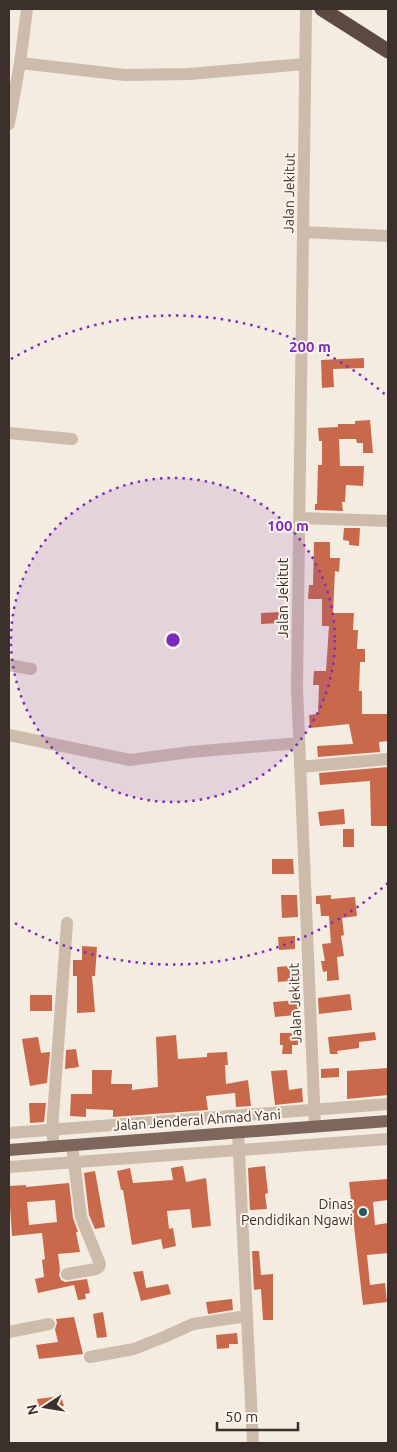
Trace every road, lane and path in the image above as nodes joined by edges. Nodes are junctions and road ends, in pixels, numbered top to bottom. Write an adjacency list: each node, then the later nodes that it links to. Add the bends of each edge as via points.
1 (27, 9): 6 (street)
2 (306, 9): 5 (street, Jalan Jekitut)
3 (322, 9): 4 (highway)
4 (388, 51)
5 (305, 64): 6 (street, via 188,74); 8 (street, Jalan Jekitut)
6 (16, 71): 7 (street)
7 (9, 124)
8 (303, 232): 9 (street); 12 (street, Jalan Jekitut)
9 (388, 236)
10 (9, 433): 11 (street)
11 (72, 439)
12 (300, 518): 13 (street); 17 (street, Jalan Jekitut)
13 (388, 521)
14 (9, 665): 15 (street)
15 (31, 669)
16 (9, 735): 17 (street, via 130,760)
17 (299, 743): 19 (street, Jalan Jekitut)
18 (388, 759): 19 (street)
19 (300, 767): 22 (street, Jalan Jekitut)
20 (67, 923): 25 (street)
21 (388, 1104): 22 (street)
22 (314, 1109): 24 (street, Jalan Jekitut); 25 (street)
23 (388, 1121): 24 (main road, Jalan Jenderal Ahmad Yani)
24 (315, 1126): 26 (main road, Jalan Jenderal Ahmad Yani)
25 (52, 1130): 27 (street); 30 (street)
26 (238, 1132): 29 (main road, Jalan Jenderal Ahmad Yani); 32 (street)
27 (9, 1133)
28 (388, 1139): 32 (street)
29 (72, 1145): 30 (main road, Jalan Jenderal Ahmad Yani); 33 (street)
30 (54, 1147): 31 (main road, Jalan Jenderal Ahmad Yani)
31 (9, 1150)
32 (239, 1151): 33 (street); 36 (street)
33 (73, 1162): 34 (street); 35 (street, via 82,1224 100,1264 96,1269)
34 (9, 1167)
35 (67, 1274)
36 (247, 1316): 39 (street, via 193,1324 134,1349); 40 (street)
37 (49, 1324): 38 (street)
38 (9, 1332)
39 (90, 1357)
40 (253, 1443)

